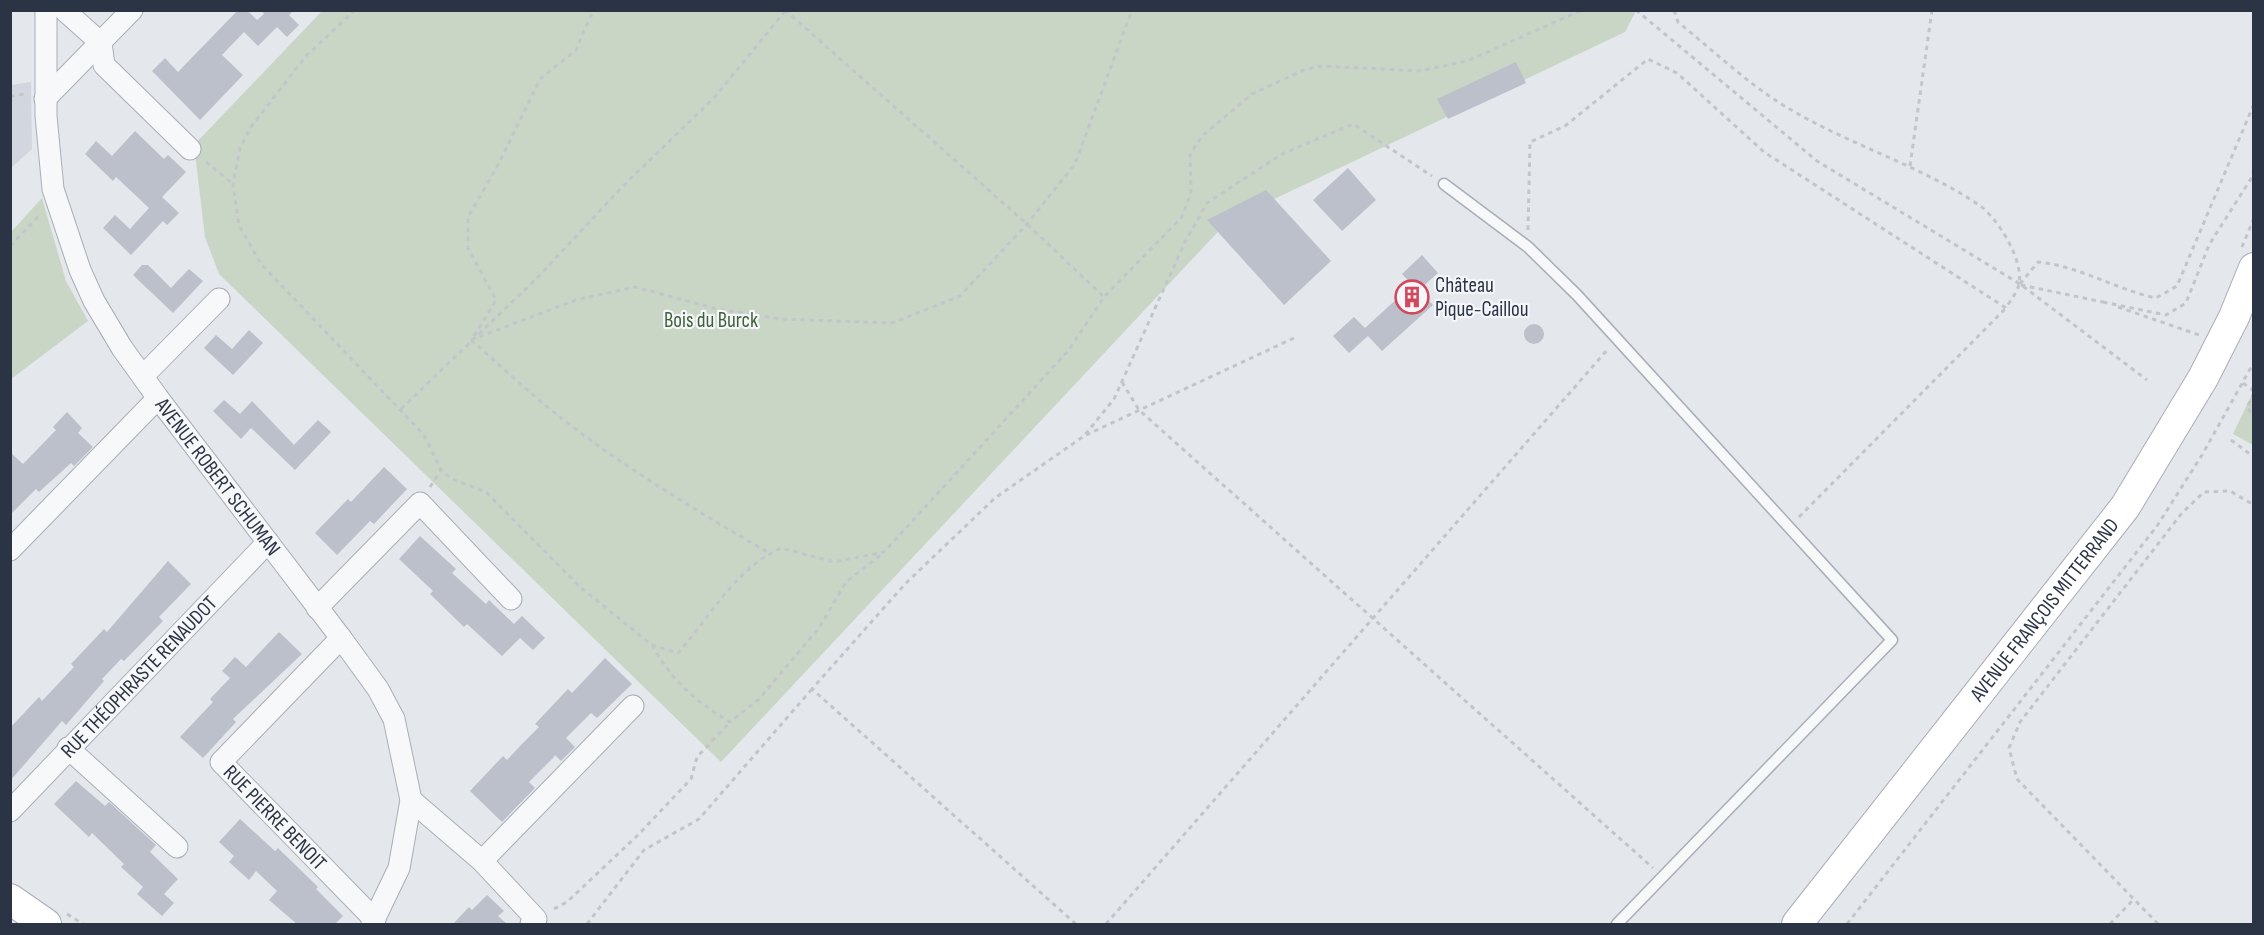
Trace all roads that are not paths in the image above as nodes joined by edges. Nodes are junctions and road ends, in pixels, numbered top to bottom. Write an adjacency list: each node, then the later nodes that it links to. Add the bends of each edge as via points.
1 (46, 10): 5 (street, AVENUE ROBERT SCHUMAN)
2 (64, 10): 4 (street)
3 (132, 10): 4 (street)
4 (101, 43): 5 (street); 6 (street, via 104,65)
5 (45, 99): 11 (street, AVENUE ROBERT SCHUMAN, via 47,146 57,199 80,270 94,301)
6 (190, 149)
7 (1444, 184): 28 (lane, via 1528,247 1577,295 1892,640)
8 (2246, 260): 29 (main road, AVENUE FRANÇOIS MITTERRAND, via 2234,317 2203,378 2125,507)
9 (219, 299): 11 (street)
10 (2253, 316): 30 (main road, AVENUE FRANÇOIS MITTERRAND, via 2176,464 2138,520)
11 (143, 376): 12 (street, AVENUE ROBERT SCHUMAN)
12 (158, 398): 13 (street, AVENUE ROBERT SCHUMAN); 14 (street)
13 (268, 542): 16 (street, AVENUE ROBERT SCHUMAN); 19 (street, RUE THÉOPHRASTE RENAUDOT)
14 (10, 550)
15 (511, 599): 16 (street, via 420,503)
16 (317, 608): 17 (street, AVENUE ROBERT SCHUMAN)
17 (341, 638): 20 (street, AVENUE ROBERT SCHUMAN, via 394,718); 25 (street, RUE PIERRE BENOIT, via 221,762)
18 (633, 706): 23 (street)
19 (68, 748): 21 (street, RUE THÉOPHRASTE RENAUDOT); 22 (street)
20 (411, 800): 23 (street); 25 (street, AVENUE ROBERT SCHUMAN, via 399,868)
21 (10, 811)
22 (177, 847)
23 (482, 861): 26 (street)
24 (10, 899): 27 (main road)
25 (374, 922)
26 (534, 922)
27 (46, 924)
28 (1617, 924)
29 (1797, 924)
30 (1821, 924)

